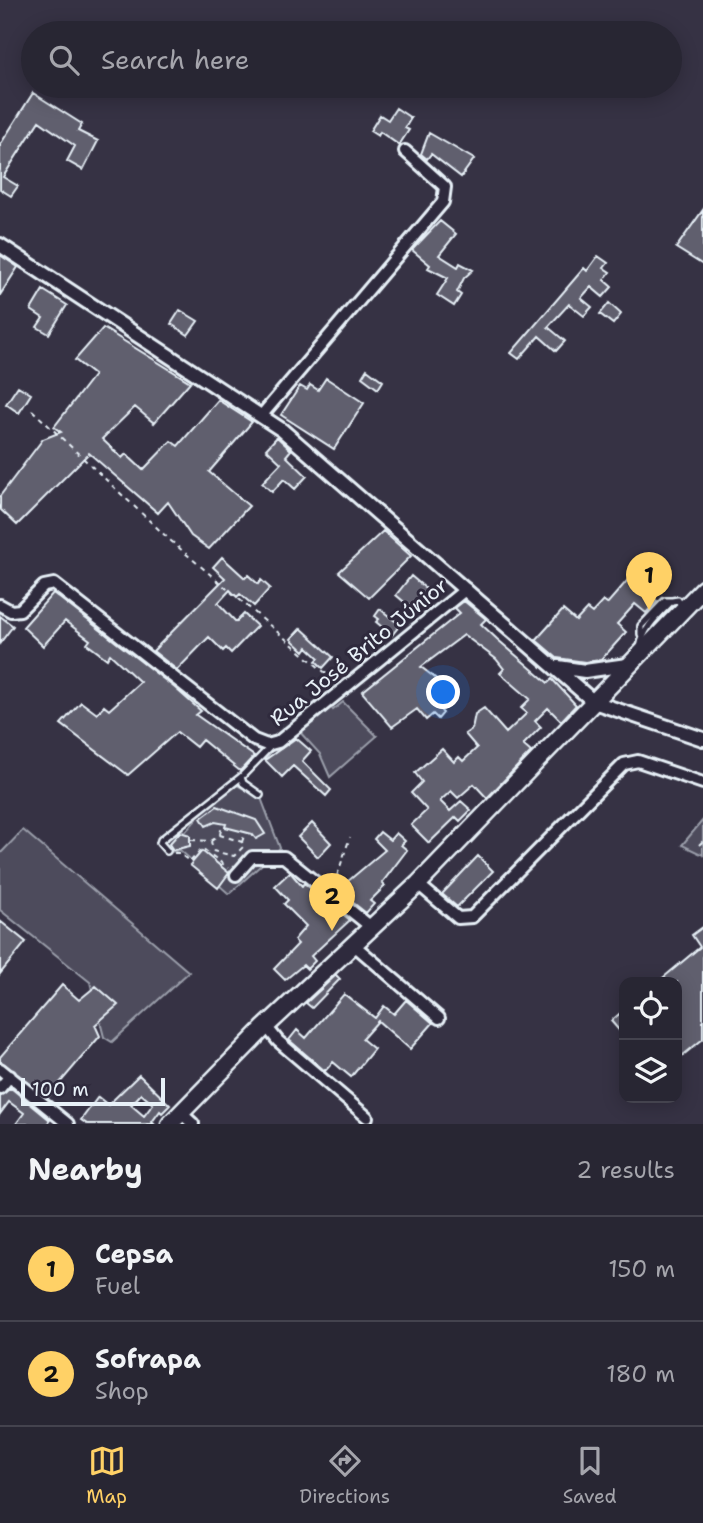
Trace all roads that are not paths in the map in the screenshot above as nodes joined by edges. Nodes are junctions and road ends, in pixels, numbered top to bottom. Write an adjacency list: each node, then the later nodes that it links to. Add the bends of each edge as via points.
1 (405, 151): 3 (street, via 445,187 443,202)
2 (0, 245): 3 (street)
3 (261, 416): 5 (street)
4 (703, 588): 7 (main road, via 677,604)
5 (466, 589): 8 (street); 11 (street, Rua José Brito Júnior)
6 (0, 605): 11 (street, via 20,610 44,586 54,584 254,740)
7 (636, 652): 8 (street, via 585,671); 9 (main road)
8 (555, 666): 9 (street)
9 (594, 702): 10 (street); 17 (main road)
10 (703, 738)
11 (275, 743): 12 (lane)
12 (241, 777): 14 (lane); 15 (lane, via 161,840)
13 (703, 783): 17 (street, via 638,761 624,764 472,917 458,918)
14 (260, 794)
15 (167, 851)
16 (236, 875): 18 (street, via 252,857 284,857)
17 (418, 884): 18 (main road)
18 (371, 927): 19 (main road)
19 (353, 944): 20 (street); 21 (main road)
20 (439, 1018)
21 (266, 1026): 25 (street); 26 (main road)
22 (0, 1069): 23 (street)
23 (10, 1076): 24 (street); 27 (street)
24 (0, 1088)
25 (367, 1117)
26 (181, 1120)
27 (68, 1124)

